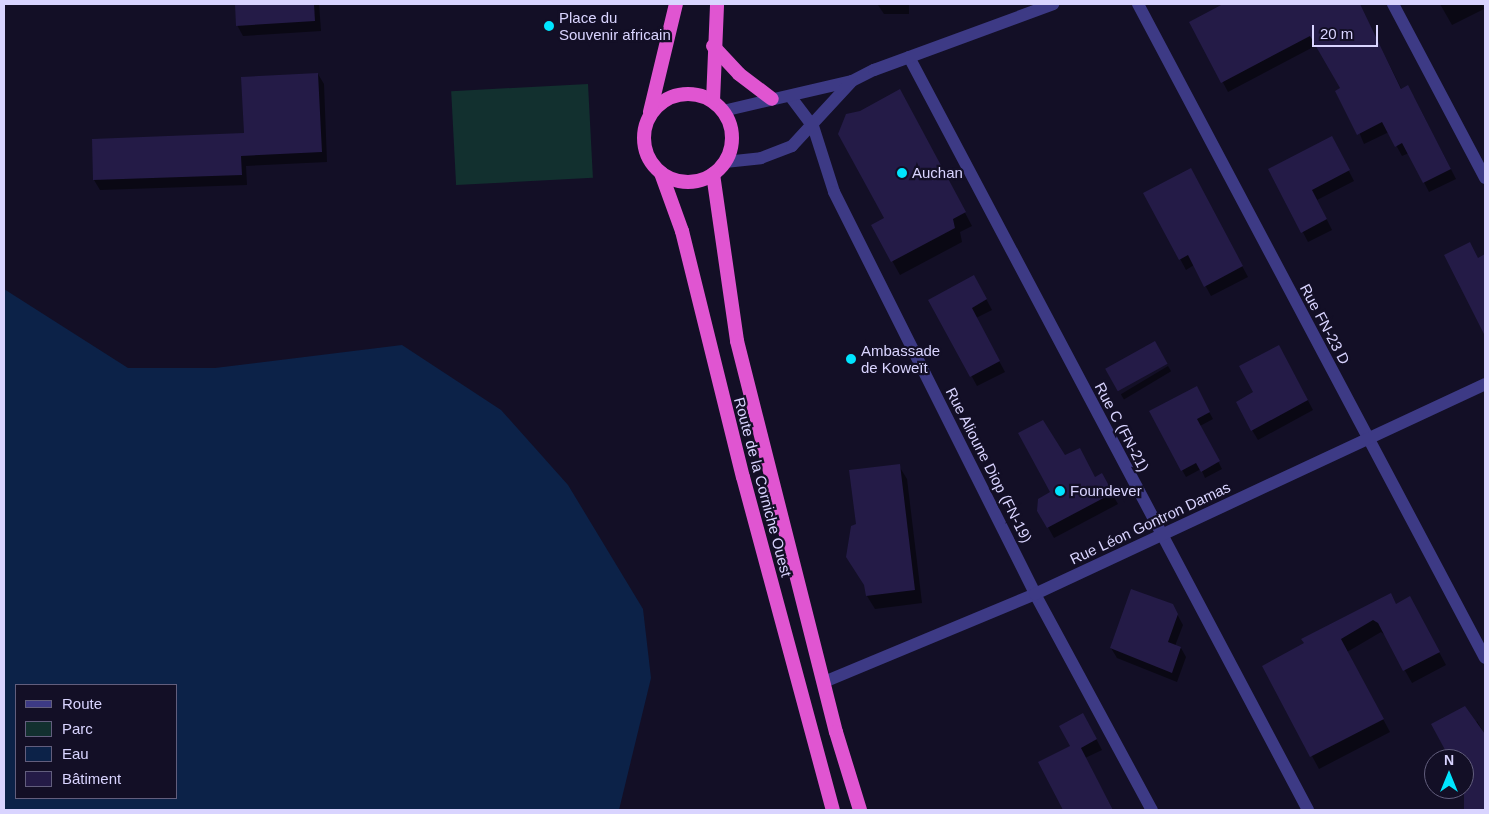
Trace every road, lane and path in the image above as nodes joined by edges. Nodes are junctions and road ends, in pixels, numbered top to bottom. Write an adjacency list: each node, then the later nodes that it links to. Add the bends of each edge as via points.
1 (676, 4): 12 (highway)
2 (717, 4): 6 (highway)
3 (1053, 4): 7 (street)
4 (1138, 4): 19 (street, Rue FN-23 D)
5 (1393, 4): 17 (street)
6 (713, 46): 10 (highway, via 739,74); 11 (highway)
7 (909, 57): 8 (street); 20 (street, Rue C (FN-21))
8 (852, 82): 9 (street); 13 (street)
9 (790, 96): 10 (street); 13 (street, Rue Alioune Diop (FN-19))
10 (772, 99): 11 (street)
11 (718, 106): 12 (highway, via 686,94 665,100); 14 (highway, via 733,136)
12 (650, 115): 15 (highway, via 643,140 646,152)
13 (813, 126): 14 (street, via 792,146 775,154); 21 (street, Rue Alioune Diop (FN-19), via 834,192)
14 (725, 162): 16 (highway)
15 (661, 173): 16 (highway, via 687,182); 24 (highway, Route de la Corniche Ouest, via 682,231 743,477)
16 (713, 174): 23 (highway, Route de la Corniche Ouest, via 737,341)
17 (1485, 178)
18 (1485, 384): 19 (street, Rue Léon Gontron Damas)
19 (1368, 439): 20 (street, Rue Léon Gontron Damas); 22 (street, Rue FN-23 D)
20 (1162, 536): 21 (street, Rue Léon Gontron Damas); 27 (street, Rue C (FN-21))
21 (1035, 594): 23 (street, Rue Léon Gontron Damas); 26 (street, Rue Alioune Diop (FN-19))
22 (1485, 658)
23 (824, 682): 25 (highway, Route de la Corniche Ouest)
24 (833, 810)
25 (860, 810)
26 (1152, 810)
27 (1308, 810)

